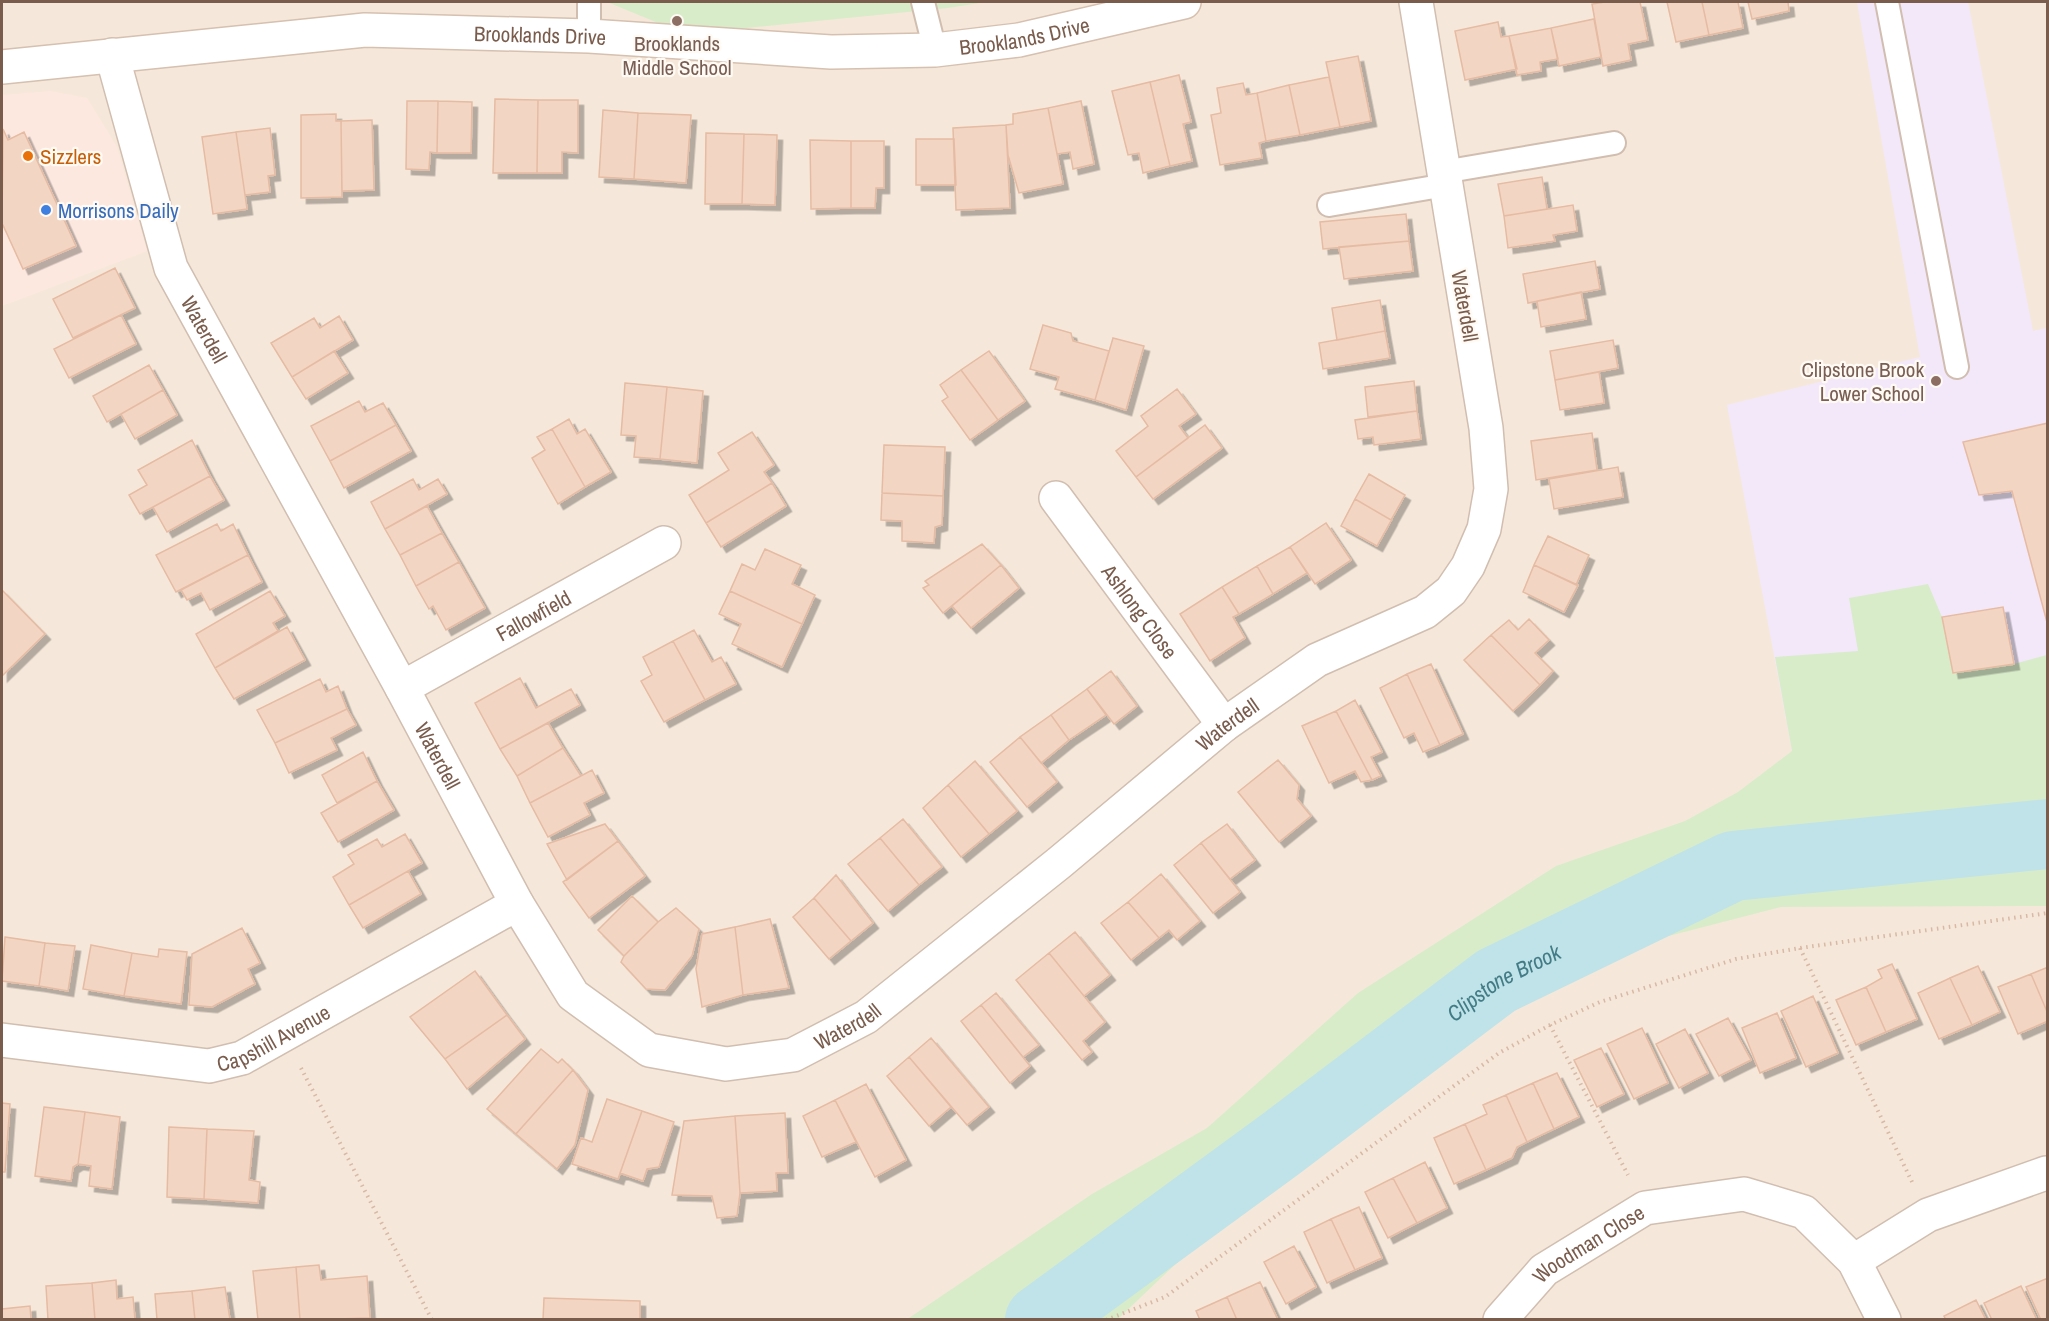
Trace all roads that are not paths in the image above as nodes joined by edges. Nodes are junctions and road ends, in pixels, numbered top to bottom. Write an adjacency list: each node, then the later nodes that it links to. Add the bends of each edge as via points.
1 (589, 2): 6 (lane)
2 (923, 2): 7 (lane)
3 (1184, 2): 7 (street, Brooklands Drive, via 1019,40)
4 (1416, 2): 11 (street, Waterdell)
5 (1887, 2): 13 (lane)
6 (589, 36): 7 (street, Brooklands Drive, via 831,52); 8 (street, Brooklands Drive, via 365,30)
7 (935, 50)
8 (112, 55): 9 (street, Brooklands Drive); 16 (street, Waterdell, via 171,268)
9 (2, 67)
10 (1614, 143): 11 (lane)
11 (1444, 179): 12 (lane); 17 (street, Waterdell, via 1486,428 1491,489 1484,529 1468,566 1451,591 1425,612 1317,660)
12 (1329, 205)
13 (1957, 367)
14 (1056, 498): 17 (street, Ashlong Close)
15 (664, 543): 16 (street, Fallowfield)
16 (402, 688): 18 (street, Waterdell)
17 (1224, 725): 18 (street, Waterdell, via 866,1017 793,1055 726,1064 649,1050 573,995)
18 (517, 904): 19 (street, Capshill Avenue, via 242,1058 209,1066)
19 (2, 1040)
20 (2046, 1173): 21 (street, via 1928,1215)
21 (1854, 1261): 22 (street, Woodman Close, via 1804,1212 1744,1194 1645,1208 1544,1270); 23 (street, Woodman Close)
22 (1500, 1320)
23 (1884, 1320)

